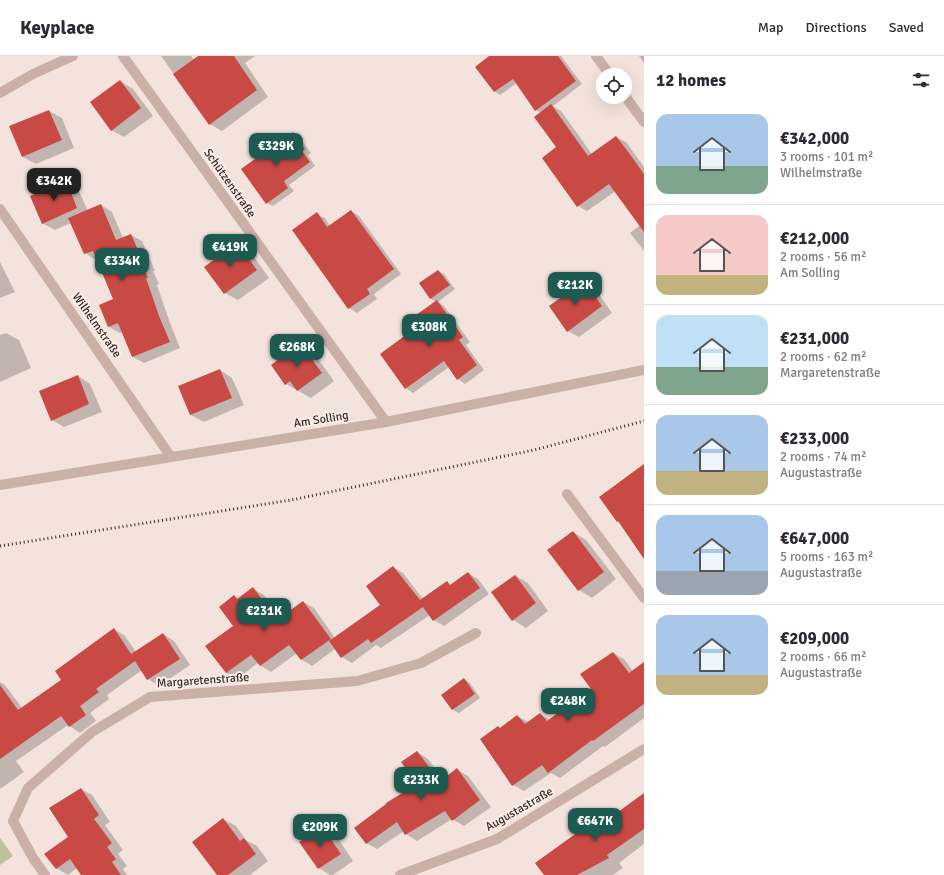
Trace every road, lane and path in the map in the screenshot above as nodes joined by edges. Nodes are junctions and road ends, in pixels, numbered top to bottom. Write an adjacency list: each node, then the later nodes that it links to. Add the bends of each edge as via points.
1 (73, 56): 5 (street)
2 (123, 56): 10 (street, Schützenstraße)
3 (596, 56): 4 (street)
4 (605, 68)
5 (0, 93)
6 (631, 104): 7 (street)
7 (644, 122)
8 (0, 209): 11 (street, Wilhelmstraße)
9 (644, 370): 10 (street, Am Solling)
10 (386, 422): 11 (street, Am Solling)
11 (171, 457): 12 (street, Am Solling)
12 (0, 485)
13 (567, 494): 14 (street)
14 (644, 598)
15 (476, 633): 17 (street, Margaretenstraße, via 421,663 357,681 150,697 92,732 28,788 13,821)
16 (644, 749): 18 (street, Augustastraße, via 496,839)
17 (45, 875)
18 (400, 875)

